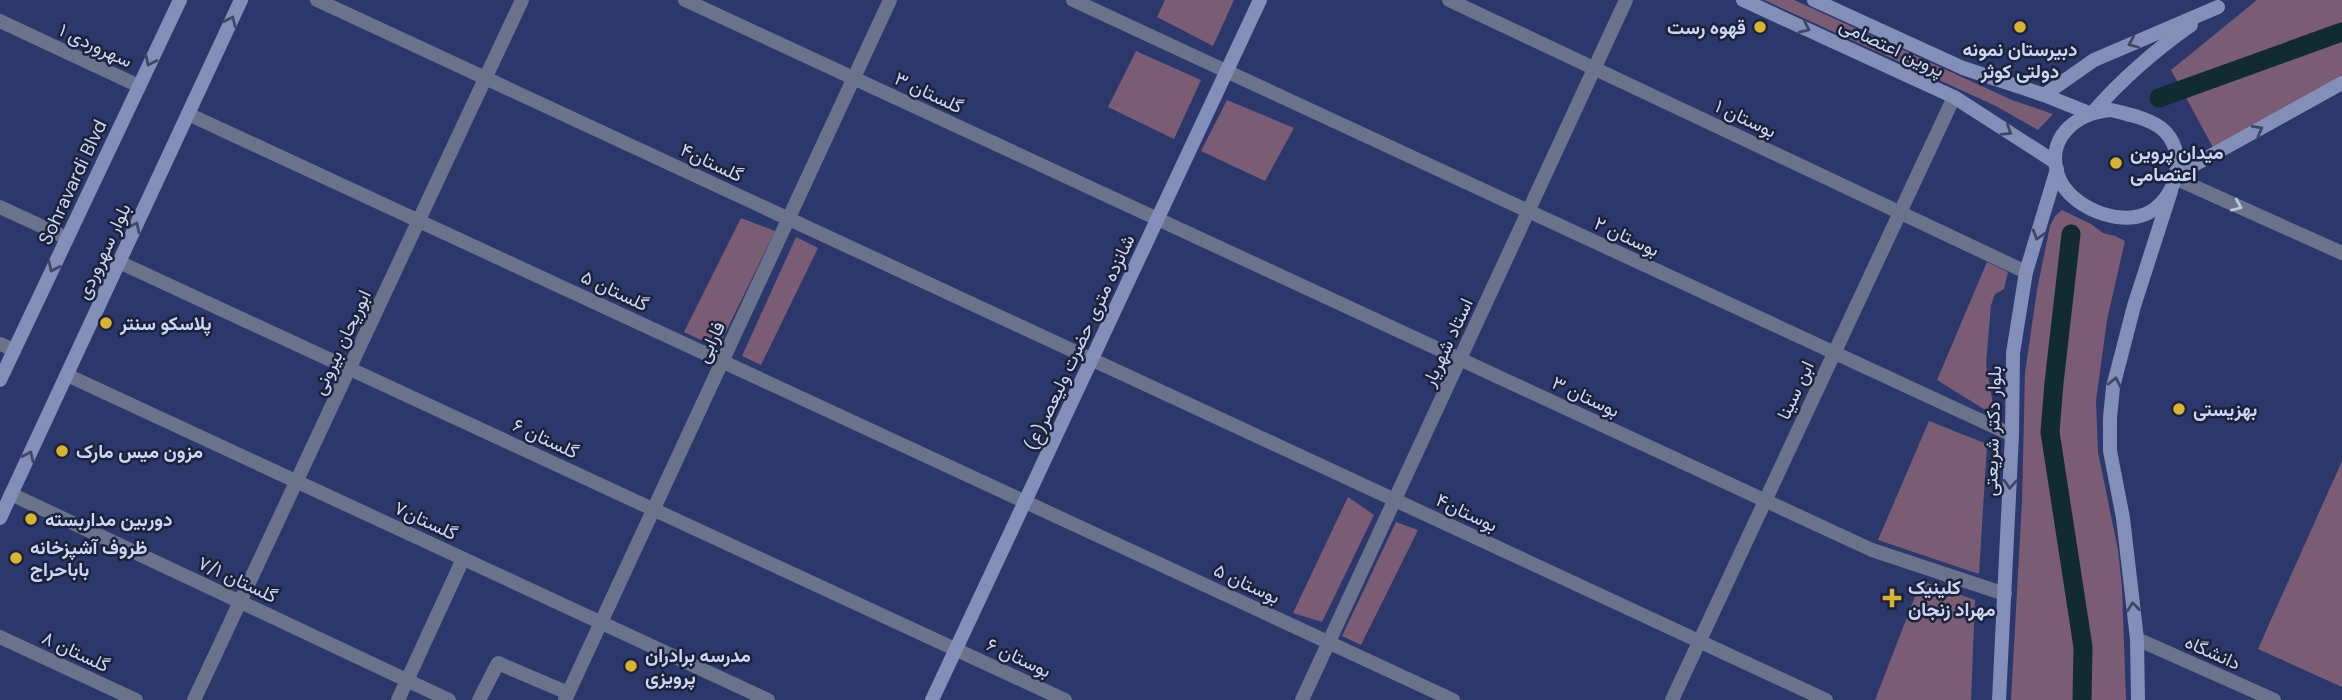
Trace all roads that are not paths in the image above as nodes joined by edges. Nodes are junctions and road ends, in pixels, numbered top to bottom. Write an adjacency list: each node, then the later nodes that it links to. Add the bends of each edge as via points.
1 (180, 0): 20 (main road, Sohravardi Blvd, one-way to 20)
2 (241, 0): 24 (main road, بلوار سهروردی, one-way to 2)
3 (317, 0): 17 (street, گلستان۴)
4 (522, 0): 17 (street, ابوریحان بیرونی)
5 (685, 0): 18 (street, گلستان ۳)
6 (890, 0): 18 (street, فارابی)
7 (1073, 0): 16 (street, بوستان ۲)
8 (1260, 0): 16 (main road, شانزده متری حضرت ولیعصر(ع))
9 (1449, 0): 15 (street, بوستان ۱)
10 (1626, 0): 15 (street, استاد شهریار)
11 (1743, 0): 22 (main road, پروین اعتصامی, one-way to 22)
12 (1814, 0): 21 (main road, پروین اعتصامی, via 1963,68)
13 (2224, 4): 21 (main road, one-way to 21, via 2094,60); 23 (main road, via 2159,48)
14 (0, 21): 20 (street, سهروردی ۱)
15 (1595, 69): 28 (street, استاد شهریار); 29 (street, بوستان ۱)
16 (1226, 71): 28 (street, بوستان ۲); 31 (main road, شانزده متری حضرت ولیعصر(ع))
17 (485, 78): 30 (street, گلستان۴); 32 (street, ابوریحان بیرونی)
18 (854, 78): 30 (street, فارابی); 31 (street, گلستان ۳)
19 (2342, 83): 26 (main road, one-way to 19)
20 (139, 86): 33 (main road, Sohravardi Blvd)
21 (2044, 95): 23 (main road, پروین اعتصامی)
22 (1954, 97): 25 (main road, پروین اعتصامی, one-way to 25); 29 (street, ابن سینا)
23 (2092, 112): 25 (main road, via 2066,130 2058,145); 26 (main road, via 2111,110 2162,129 2177,158)
24 (188, 114): 32 (street, گلستان ۵); 35 (main road, بلوار سهروردی, one-way to 24)
25 (2056, 165): 26 (main road, via 2068,193 2113,217 2147,214 2160,204); 36 (main road, بلوار دکتر شریعتی, one-way to 36)
26 (2174, 181): 34 (street, one-way to 34); 59 (main road, one-way to 26, via 2110,451 2110,418 2113,387 2134,306)
27 (0, 206): 33 (street)
28 (1529, 211): 39 (street, بوستان ۲); 41 (street, استاد شهریار)
29 (1900, 212): 36 (street, بوستان ۱); 39 (street, ابن سینا)
30 (788, 219): 40 (street, گلستان۴); 42 (street, فارابی)
31 (1158, 219): 40 (main road, شانزده متری حضرت ولیعصر(ع)); 41 (street, بوستان ۳)
32 (418, 221): 42 (street, گلستان ۵); 43 (street, ابوریحان بیرونی)
33 (67, 238): 38 (main road, Sohravardi Blvd, one-way to 38)
34 (2342, 253)
35 (119, 262): 43 (street, گلستان ۶); 44 (main road, بلوار سهروردی)
36 (2026, 272): 46 (main road, بلوار دکتر شریعتی, via 2013,353)
37 (0, 344): 38 (street)
38 (14, 351): 45 (main road, Sohravardi Blvd)
39 (1834, 353): 46 (street, بوستان ۲); 50 (street, ابن سینا)
40 (1092, 359): 49 (street, بوستان۴); 51 (main road, شانزده متری حضرت ولیعصر(ع))
41 (1460, 359): 49 (street, استاد شهریار); 50 (street, بوستان ۳)
42 (722, 361): 51 (street, گلستان ۵); 52 (street, فارابی)
43 (349, 369): 47 (street, ابوریحان بیرونی); 52 (street, گلستان ۶)
44 (66, 375): 47 (street, گلستان۷); 48 (main road, بلوار سهروردی, one-way to 44)
45 (0, 380)
46 (2012, 435): 55 (main road, بلوار دکتر شریعتی, one-way to 55)
47 (296, 481): 54 (street, گلستان۷); 56 (street, ابوریحان بیرونی)
48 (11, 494): 53 (main road, بلوار سهروردی); 56 (street, گلستان ۷/۱)
49 (1395, 499): 60 (street, بوستان۴); 61 (street, استاد شهریار)
50 (1765, 500): 55 (street, بوستان ۳, via 1872,550); 60 (street, ابن سینا)
51 (1025, 502): 61 (street, بوستان ۵); 62 (main road, شانزده متری حضرت ولیعصر(ع))
52 (653, 509): 57 (street, فارابی); 62 (street, گلستان ۶)
53 (0, 518)
54 (463, 559): 57 (street, گلستان۷); 63 (street)
55 (2004, 594): 77 (main road, بلوار دکتر شریعتی)
56 (240, 601): 63 (street, گلستان ۷/۱); 66 (street, ابوریحان بیرونی)
57 (601, 622): 64 (street, فارابی); 70 (street, گلستان۷)
58 (0, 637): 65 (street, گلستان ۸)
59 (2137, 639): 78 (main road); 79 (street, دانشگاه)
60 (1699, 641): 75 (street, ابن سینا); 76 (street, بوستان۴)
61 (1328, 642): 73 (street, استاد شهریار); 74 (street, بوستان ۵)
62 (956, 649): 71 (main road, شانزده متری حضرت ولیعصر(ع)); 72 (street, بوستان ۶)
63 (407, 681): 67 (street); 68 (street, گلستان ۷/۱)
64 (567, 697): 69 (street, via 498,663)
65 (136, 700)
66 (194, 700)
67 (398, 700)
68 (449, 700)
69 (480, 700)
70 (768, 700)
71 (932, 700)
72 (1065, 700)
73 (1302, 700)
74 (1453, 700)
75 (1672, 700)
76 (1826, 700)
77 (2000, 700)
78 (2138, 700)
79 (2274, 700)

